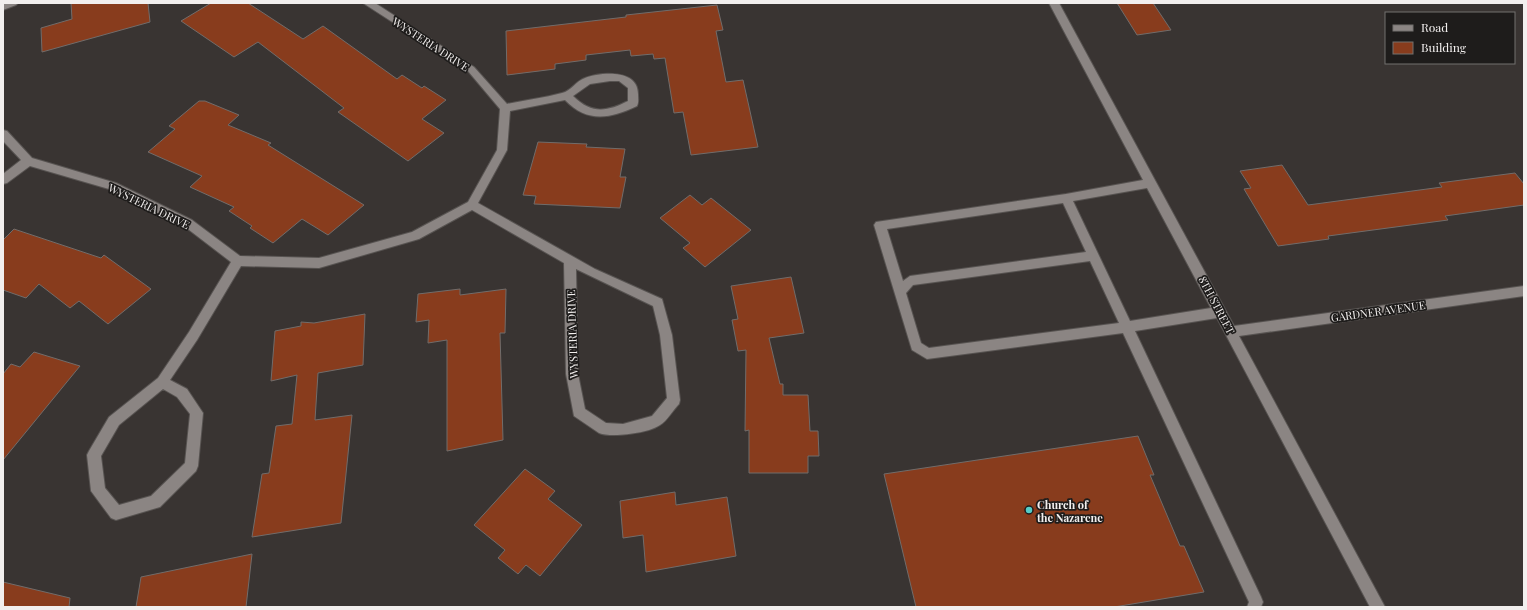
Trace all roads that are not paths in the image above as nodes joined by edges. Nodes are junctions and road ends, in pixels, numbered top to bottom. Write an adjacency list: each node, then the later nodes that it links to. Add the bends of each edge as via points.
1 (13, 3): 4 (street)
2 (368, 3): 6 (street, WYSTERIA DRIVE, via 471,69)
3 (1054, 3): 10 (street, 8TH STREET)
4 (3, 8)
5 (567, 96): 5 (street, via 588,81 610,77 621,78 633,86 633,103 619,110 600,114 584,110); 6 (street)
6 (505, 108): 12 (street, via 502,150)
7 (3, 134): 8 (street)
8 (28, 161): 9 (street); 15 (street, WYSTERIA DRIVE, via 112,186 188,223)
9 (3, 180)
10 (1151, 183): 11 (street); 18 (street, 8TH STREET)
11 (1066, 198): 13 (street); 17 (street, via 880,226)
12 (472, 205): 14 (street, WYSTERIA DRIVE); 15 (street, via 415,236 320,263)
13 (1093, 256): 17 (street, via 910,281); 19 (street)
14 (570, 260): 14 (street, WYSTERIA DRIVE, via 658,302 666,335 674,400 656,421 623,430 604,430 579,412 572,374)
15 (238, 261): 21 (street)
16 (1524, 291): 20 (street, GARDNER AVENUE)
17 (900, 292): 19 (street, via 916,346 927,354)
18 (1221, 312): 19 (street); 20 (street, 8TH STREET)
19 (1126, 327): 22 (street, via 1256,602)
20 (1232, 332): 23 (street, 8TH STREET)
21 (162, 382): 21 (street, via 114,421 94,455 98,491 116,513 155,502 191,466 197,413 182,393)
22 (1254, 607)
23 (1378, 607)

